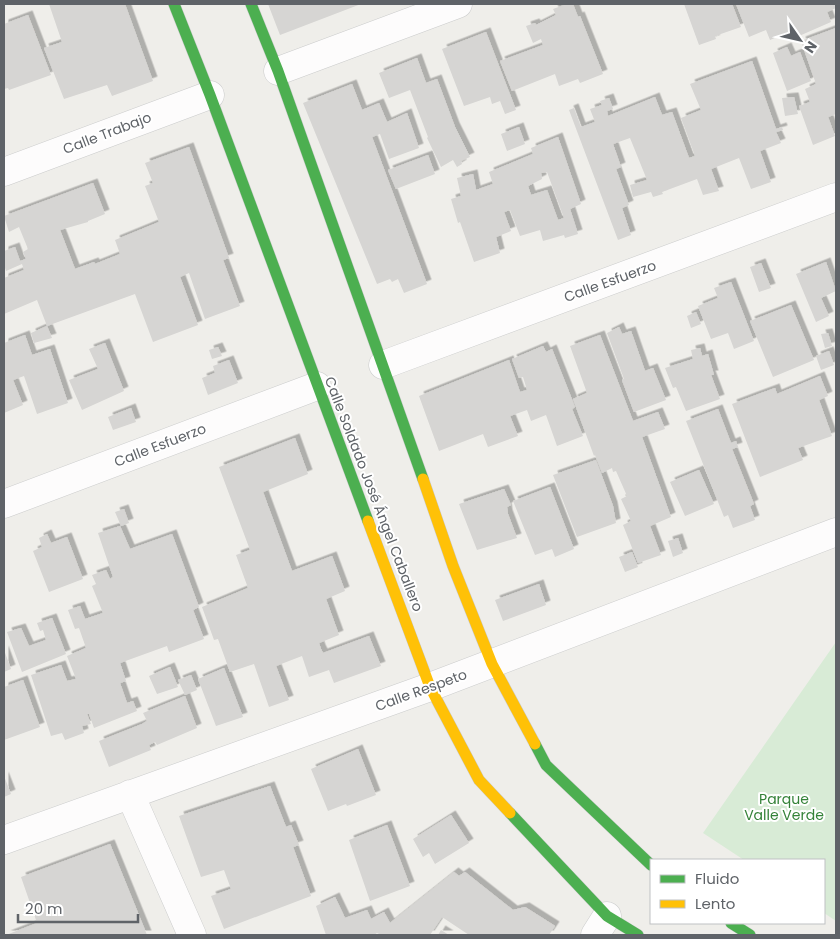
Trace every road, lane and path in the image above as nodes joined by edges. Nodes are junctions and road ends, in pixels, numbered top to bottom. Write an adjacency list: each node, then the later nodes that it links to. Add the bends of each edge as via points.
1 (174, 4): 5 (street, Calle Soldado José Ángel Caballero)
2 (251, 4): 4 (street)
3 (458, 4): 4 (street)
4 (278, 71): 8 (street)
5 (210, 95): 6 (street, Calle Trabajo); 9 (street, Calle Soldado José Ángel Caballero)
6 (4, 172)
7 (836, 197): 8 (street, Calle Esfuerzo)
8 (383, 365): 12 (street, via 453,566)
9 (317, 386): 10 (street, Calle Esfuerzo); 13 (street, Calle Soldado José Ángel Caballero)
10 (4, 504)
11 (836, 532): 12 (street, Calle Respeto)
12 (492, 664): 13 (street, Calle Respeto); 16 (street, via 546,765)
13 (430, 687): 14 (street, Calle Respeto); 18 (street, Calle Soldado José Ángel Caballero, via 479,780)
14 (130, 794): 15 (street, Calle Respeto); 19 (street)
15 (4, 840)
16 (650, 864)
17 (733, 924): 21 (street)
18 (601, 926): 20 (street, Calle Soldado José Ángel Caballero)
19 (192, 935)
20 (638, 935)
21 (750, 935)

